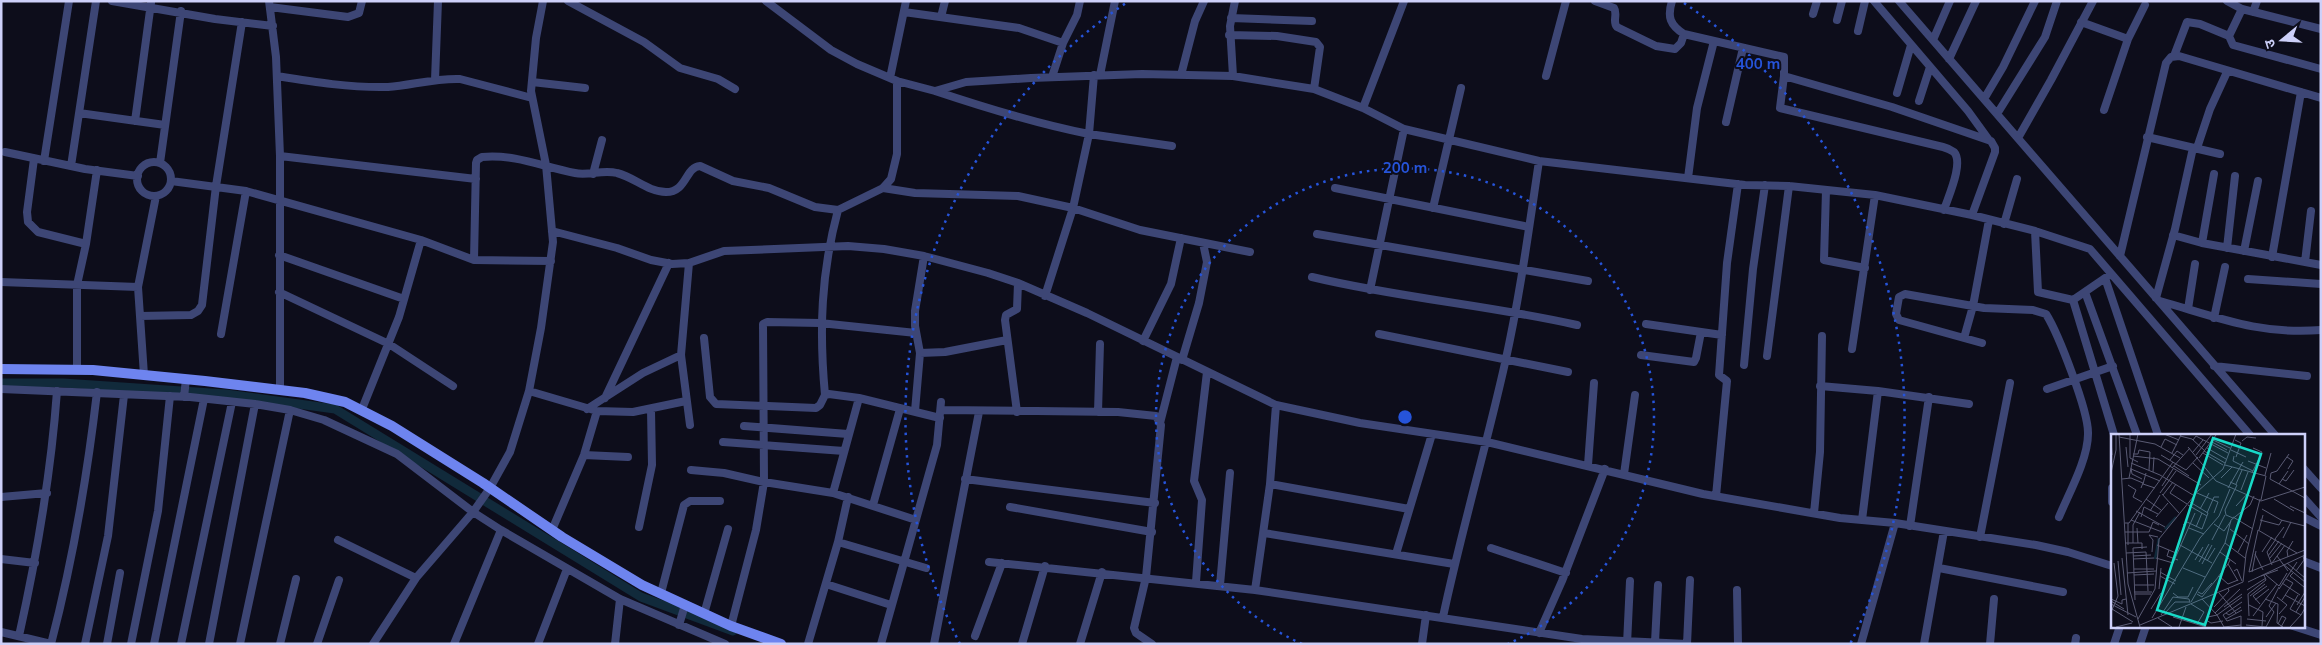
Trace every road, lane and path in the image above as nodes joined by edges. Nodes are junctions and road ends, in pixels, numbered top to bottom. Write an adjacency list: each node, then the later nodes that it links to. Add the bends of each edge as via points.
1 (69, 1): 103 (street)
2 (96, 1): 85 (street)
3 (112, 1): 31 (street)
4 (362, 1): 32 (street, via 359,13 348,17)
5 (438, 1): 70 (street)
6 (543, 1): 71 (street)
7 (568, 1): 74 (street, via 644,42 680,68 718,79)
8 (766, 1): 69 (street, via 831,50)
9 (906, 1): 36 (street)
10 (945, 1): 39 (street)
11 (1080, 1): 54 (street)
12 (1115, 1): 62 (street)
13 (1204, 1): 63 (street, via 1195,21)
14 (1236, 1): 40 (street)
15 (1404, 1): 83 (street)
16 (1566, 1): 66 (street)
17 (1596, 1): 48 (street, via 1614,8 1617,27 1656,46 1674,49)
18 (1672, 1): 48 (street, via 1669,17 1672,25)
19 (1817, 1): 38 (street)
20 (1842, 1): 41 (street)
21 (1865, 1): 47 (street)
22 (1874, 1): 55 (street)
23 (1950, 1): 52 (street)
24 (1976, 1): 58 (street)
25 (2035, 1): 81 (street)
26 (2057, 1): 86 (street, via 2045,37)
27 (2093, 1): 44 (street)
28 (2227, 1): 34 (street)
29 (2257, 1): 37 (street)
30 (1902, 3): 52 (street)
31 (151, 4): 35 (street); 87 (street)
32 (270, 4): 45 (street)
33 (2145, 5): 51 (street)
34 (2242, 10): 37 (street); 50 (street)
35 (181, 11): 43 (street); 89 (street)
36 (904, 12): 39 (street); 69 (street)
37 (2253, 12): 46 (street)
38 (1813, 14)
39 (941, 17): 54 (street, via 1019,28)
40 (1231, 18): 42 (street); 49 (street)
41 (1837, 20)
42 (1312, 21)
43 (242, 22): 45 (street); 120 (street)
44 (2082, 22): 51 (street); 93 (street)
45 (273, 26): 64 (street)
46 (2321, 29)
47 (1858, 31)
48 (1684, 34): 53 (street)
49 (1229, 36): 65 (street); 75 (street, via 1276,36 1316,42 1320,47)
50 (2229, 36): 57 (street, via 2187,22); 60 (street, via 2233,46)
51 (2128, 39): 84 (street)
52 (1933, 40): 58 (street)
53 (1714, 42): 56 (street); 113 (street, via 1697,108)
54 (1063, 43): 68 (street)
55 (1911, 45): 59 (street); 78 (street)
56 (1743, 48): 67 (street, via 1785,57); 88 (street)
57 (2174, 56): 61 (street); 92 (street, via 2166,63)
58 (1949, 58): 81 (street)
59 (1930, 67): 82 (street); 96 (street)
60 (2321, 69)
61 (2227, 72): 77 (street); 98 (street)
62 (1097, 75): 63 (street); 68 (street); 91 (street)
63 (1181, 75): 65 (street)
64 (277, 76): 70 (street, via 370,87); 101 (street)
65 (1233, 76): 75 (street)
66 (1546, 76)
67 (1784, 76): 96 (street, via 1892,107); 133 (street, via 1780,108 1943,147 1954,153 1957,169)
68 (1052, 77): 76 (street, via 966,82)
69 (893, 79): 76 (street); 122 (street, via 897,159 891,179)
70 (435, 80): 79 (street, via 460,80)
71 (532, 82): 72 (street); 79 (street)
72 (585, 88)
73 (1461, 88): 94 (street)
74 (735, 89)
75 (1314, 89): 83 (street)
76 (935, 91): 91 (street, via 990,110)
77 (2301, 92): 80 (street); 156 (street)
78 (1897, 93)
79 (532, 98): 106 (street)
80 (2321, 98)
81 (1984, 99): 86 (street)
82 (1919, 101)
83 (1363, 108): 90 (street)
84 (2104, 110)
85 (79, 113): 87 (street); 107 (street)
86 (1997, 114): 93 (street)
87 (135, 121): 89 (street)
88 (1726, 122)
89 (165, 125): 105 (street)
90 (1404, 129): 94 (street); 128 (street)
91 (1089, 134): 97 (street); 130 (street)
92 (2147, 137): 98 (street); 155 (street)
93 (2018, 138): 155 (street)
94 (1448, 139): 104 (street); 131 (street)
95 (602, 140): 109 (street)
96 (1989, 140): 135 (street, via 1994,144 1995,152)
97 (1172, 146)
98 (2195, 148): 100 (street); 142 (street)
99 (5, 152): 102 (street)
100 (2220, 154)
101 (280, 156): 114 (street); 129 (street)
102 (34, 158): 103 (street); 147 (street, via 28,222 38,232)
103 (44, 161): 107 (street)
104 (1540, 161): 113 (street); 138 (street)
105 (160, 162): 111 (street, via 144,165); 116 (street, via 169,169)
106 (546, 165): 109 (street); 114 (street, via 525,159 482,157 477,160); 139 (street)
107 (71, 166): 108 (street)
108 (97, 170): 111 (street); 147 (street)
109 (593, 174): 132 (street, via 619,173 651,189 669,192 681,186 692,168 700,166 733,181 769,188 803,203)
110 (2214, 174): 146 (street)
111 (138, 176): 127 (street, via 141,189)
112 (2235, 176): 150 (street)
113 (1688, 178): 118 (street)
114 (476, 179): 157 (street)
115 (2017, 179): 137 (street)
116 (171, 181): 120 (street); 127 (street, via 166,191)
117 (2258, 182): 152 (street)
118 (1738, 184): 119 (street); 196 (street, via 1727,264)
119 (1765, 185): 121 (street); 212 (street)
120 (216, 186): 125 (street); 186 (street, via 202,305 191,315)
121 (1789, 186): 124 (street); 209 (street)
122 (883, 188): 130 (street, via 915,193 1005,194); 132 (street)
123 (1335, 188): 128 (street)
124 (1826, 190): 126 (street); 165 (street, via 1824,260)
125 (246, 191): 129 (street); 194 (street)
126 (1875, 195): 133 (street); 165 (street)
127 (156, 196): 175 (street)
128 (1390, 199): 131 (street); 148 (street)
129 (279, 200): 144 (street); 153 (street)
130 (1072, 208): 143 (street, via 1140,230); 179 (street)
131 (1433, 208): 138 (street)
132 (838, 210): 149 (street)
133 (1944, 210): 135 (street)
134 (2311, 211): 159 (street)
135 (1972, 216): 136 (street)
136 (1989, 220): 137 (street); 183 (street)
137 (2004, 224): 140 (street)
138 (1529, 227): 166 (street)
139 (552, 231): 158 (street); 160 (street)
140 (2035, 231): 167 (street, via 2090,250); 182 (street, via 2039,293)
141 (1317, 234): 148 (street)
142 (2173, 235): 146 (street); 181 (street)
143 (1181, 238): 145 (street); 201 (street, via 1171,284)
144 (421, 240): 157 (street); 180 (street)
145 (1203, 243): 151 (street); 210 (street, via 1207,262 1199,303)
146 (2202, 243): 150 (street)
147 (86, 244): 174 (street)
148 (1380, 245): 166 (street); 176 (street)
149 (828, 247): 154 (street, via 884,249); 161 (street, via 724,251); 188 (street)
150 (2226, 248): 152 (street)
151 (1250, 252)
152 (2244, 252): 156 (street)
153 (280, 254): 177 (street); 180 (street)
154 (924, 256): 172 (street); 193 (street, via 916,305)
155 (2120, 256): 181 (street)
156 (2272, 256): 159 (street)
157 (474, 260): 158 (street)
158 (551, 261): 232 (street)
159 (2305, 262): 163 (street)
160 (669, 263): 161 (street); 241 (street)
161 (689, 263): 207 (street)
162 (2195, 264): 184 (street)
163 (2321, 265)
164 (2224, 267): 187 (street)
165 (1865, 268): 205 (street)
166 (1521, 270): 170 (street); 185 (street)
167 (2108, 276): 178 (street); 269 (street); 270 (street)
168 (1312, 277): 176 (street)
169 (2248, 279): 173 (street)
170 (1588, 281)
171 (1, 282): 174 (street)
172 (1018, 283): 179 (street); 200 (street, via 1017,309 1006,317)
173 (2321, 284)
174 (77, 285): 175 (street); 216 (street)
175 (138, 287): 186 (street)
176 (1370, 290): 185 (street)
177 (279, 292): 203 (street); 230 (street)
178 (2085, 292): 182 (street); 213 (street)
179 (1045, 296): 201 (street)
180 (404, 299): 203 (street)
181 (2157, 299): 184 (street); 214 (street)
182 (2073, 300): 219 (street)
183 (1973, 306): 199 (street); 199 (street, via 1905,294 1898,301 1896,314 1899,320); 222 (street, via 2033,310 2046,314)
184 (2188, 309): 187 (street)
185 (1515, 312): 189 (street); 211 (street)
186 (140, 316): 220 (street)
187 (2214, 318): 191 (street, via 2264,330)
188 (820, 323): 193 (street); 237 (street); 249 (street, via 763,324)
189 (1577, 324)
190 (1646, 324): 192 (street)
191 (2321, 330)
192 (1701, 332): 196 (street); 208 (street, via 1694,362)
193 (916, 333): 206 (street)
194 (221, 334)
195 (1379, 334): 211 (street)
196 (1722, 335): 291 (street, via 1719,375 1727,381)
197 (1822, 336): 227 (street)
198 (704, 338): 249 (street, via 713,403)
199 (1964, 338): 202 (street)
200 (1007, 340): 206 (street, via 946,352); 259 (street)
201 (1143, 341): 210 (street)
202 (1982, 343)
203 (389, 344): 226 (street); 250 (street)
204 (1100, 344): 260 (street)
205 (1852, 349)
206 (920, 353): 257 (street)
207 (681, 355): 241 (street, via 643,373); 244 (street)
208 (1641, 355)
209 (1767, 356)
210 (1179, 359): 217 (street); 261 (street)
211 (1506, 360): 218 (street); 273 (street)
212 (1744, 365)
213 (2113, 366): 219 (street); 268 (street)
214 (2214, 366): 221 (street); 271 (street)
215 (1, 370): 216 (street)
216 (77, 370): 220 (street)
217 (1207, 372): 248 (street); 344 (street, via 1194,481 1202,500)
218 (1568, 372)
219 (2096, 372): 222 (street); 267 (street)
220 (144, 375): 223 (street)
221 (2307, 376)
222 (2074, 380): 229 (street); 302 (street, via 2084,408 2088,434)
223 (186, 381): 230 (street); 236 (street)
224 (1594, 383): 278 (street)
225 (2010, 383): 317 (street)
226 (453, 386)
227 (1820, 386): 233 (street); 301 (street, via 1820,452)
228 (1, 389): 231 (street)
229 (2047, 389)
230 (280, 390): 250 (street, via 326,396)
231 (57, 391): 234 (street); 289 (street)
232 (529, 391): 251 (street); 288 (street, via 510,452)
233 (1878, 391): 240 (street); 306 (street)
234 (97, 392): 235 (street); 372 (street, via 78,533)
235 (124, 395): 239 (street); 373 (street, via 108,536)
236 (184, 395): 239 (street); 243 (street)
237 (825, 395): 242 (street); 249 (street, via 818,407)
238 (1635, 395): 283 (street)
239 (170, 396): 375 (street, via 158,510)
240 (1929, 397): 247 (street); 308 (street)
241 (605, 398): 251 (street)
242 (859, 398): 252 (street); 265 (street)
243 (204, 399): 245 (street); 376 (street)
244 (686, 401): 254 (street); 262 (street)
245 (232, 402): 246 (street); 377 (street)
246 (255, 404): 253 (street); 378 (street)
247 (1969, 404)
248 (1276, 405): 266 (street); 286 (street)
249 (763, 407): 264 (street)
250 (362, 409): 288 (street)
251 (587, 409): 256 (street)
252 (900, 409): 257 (street); 297 (street)
253 (290, 410): 300 (street, via 324,420 397,454); 379 (street)
254 (650, 410): 256 (street); 310 (street, via 652,465)
255 (941, 410): 257 (street); 258 (street); 305 (street, via 937,445)
256 (597, 411): 276 (street)
257 (915, 412)
258 (980, 412): 259 (street); 284 (street)
259 (1017, 412): 260 (street)
260 (1098, 412): 261 (street, via 1151,414)
261 (1160, 422): 296 (street)
262 (690, 425)
263 (744, 426): 264 (street)
264 (763, 427): 265 (street); 274 (street)
265 (848, 434): 275 (street)
266 (1432, 434): 273 (street); 299 (street)
267 (2114, 434)
268 (2137, 434)
269 (2158, 434)
270 (2249, 434)
271 (2274, 434)
272 (723, 442): 274 (street)
273 (1487, 442): 278 (street); 328 (street)
274 (763, 444): 275 (street); 285 (street)
275 (844, 451): 290 (street)
276 (584, 455): 277 (street); 313 (street)
277 (628, 457)
278 (1588, 465): 279 (street)
279 (1605, 469): 283 (street); 337 (street)
280 (2304, 469): 287 (street)
281 (691, 470): 285 (street)
282 (1230, 473): 346 (street)
283 (1624, 474): 291 (street)
284 (964, 479): 296 (street); 390 (street)
285 (764, 482): 290 (street); 359 (street, via 756,530)
286 (1270, 484): 299 (street); 316 (street)
287 (2321, 488)
288 (487, 492): 300 (street); 313 (street)
289 (46, 493): 292 (street); 326 (street)
290 (833, 493): 294 (street)
291 (1716, 496): 301 (street)
292 (1, 497)
293 (2304, 497): 303 (street)
294 (848, 498): 297 (street); 319 (street)
295 (720, 501): 351 (street, via 690,501 684,505)
296 (1155, 504): 315 (street)
297 (873, 505): 305 (street)
298 (1010, 507): 315 (street)
299 (1410, 509): 321 (street)
300 (473, 512): 312 (street); 340 (street)
301 (1814, 513): 306 (street)
302 (2059, 517)
303 (2321, 517)
304 (2304, 518): 309 (street)
305 (916, 520): 324 (street)
306 (1862, 520): 307 (street)
307 (1895, 524): 308 (street); 398 (street)
308 (1910, 526): 314 (street)
309 (2321, 526)
310 (639, 527)
311 (728, 529): 355 (street)
312 (501, 530): 334 (street); 383 (street)
313 (552, 530): 351 (street, via 611,568)
314 (1944, 531): 317 (street); 332 (street)
315 (1152, 532): 338 (street)
316 (1264, 533): 321 (street); 348 (street)
317 (1980, 537): 330 (street, via 2068,552)
318 (338, 540): 340 (street)
319 (838, 542): 324 (street); 345 (street)
320 (1491, 548): 337 (street)
321 (1396, 554): 328 (street)
322 (1, 559): 326 (street)
323 (2304, 561): 333 (street)
324 (903, 562): 331 (street); 354 (street)
325 (989, 562): 327 (street)
326 (35, 563): 367 (street)
327 (1002, 563): 329 (street); 368 (street)
328 (1454, 564): 358 (street)
329 (1045, 566): 335 (street); 391 (street)
330 (2111, 566)
331 (926, 568)
332 (1939, 568): 350 (street); 399 (street)
333 (2321, 568)
334 (567, 569): 352 (street); 384 (street)
335 (1102, 572): 338 (street); 392 (street)
336 (120, 573): 374 (street)
337 (1566, 573): 364 (street)
338 (1146, 577): 344 (street); 393 (street, via 1134,628)
339 (296, 578): 380 (street)
340 (416, 578): 382 (street)
341 (339, 580): 381 (street)
342 (1690, 580): 396 (street)
343 (1630, 581): 370 (street)
344 (1196, 582): 346 (street)
345 (826, 584): 354 (street); 388 (street)
346 (1220, 585): 348 (street)
347 (1658, 585): 371 (street)
348 (1255, 590): 357 (street)
349 (1737, 590): 397 (street)
350 (2063, 592)
351 (661, 593): 356 (street)
352 (620, 599): 356 (street); 385 (street)
353 (1994, 599): 400 (street)
354 (891, 606): 389 (street)
355 (704, 614): 356 (street); 359 (street)
356 (682, 615): 386 (street)
357 (1426, 615): 358 (street); 394 (street)
358 (1443, 618): 364 (street)
359 (731, 626): 387 (street)
360 (2119, 628): 401 (street)
361 (2145, 628): 402 (street)
362 (2299, 628): 366 (street)
363 (1, 632): 367 (street)
364 (1539, 633): 365 (street)
365 (1551, 635): 369 (street); 395 (street)
366 (2321, 635)
367 (19, 636): 372 (street)
368 (976, 636)
369 (1582, 641): 370 (street)
370 (1627, 642): 371 (street)
371 (1655, 642): 396 (street)
372 (51, 644)
373 (85, 644)
374 (107, 644)
375 (131, 644)
376 (154, 644)
377 (181, 644)
378 (209, 644)
379 (240, 644)
380 (280, 644)
381 (317, 644)
382 (373, 644)
383 (454, 644)
384 (538, 644)
385 (615, 644)
386 (725, 644)
387 (781, 644)
388 (808, 644)
389 (881, 644)
390 (934, 644)
391 (1022, 644)
392 (1080, 644)
393 (1152, 644)
394 (1422, 644)
395 (1550, 644)
396 (1687, 644)
397 (1738, 644)
398 (1861, 644)
399 (1924, 644)
400 (1990, 644)
401 (2114, 644)
402 (2140, 644)

